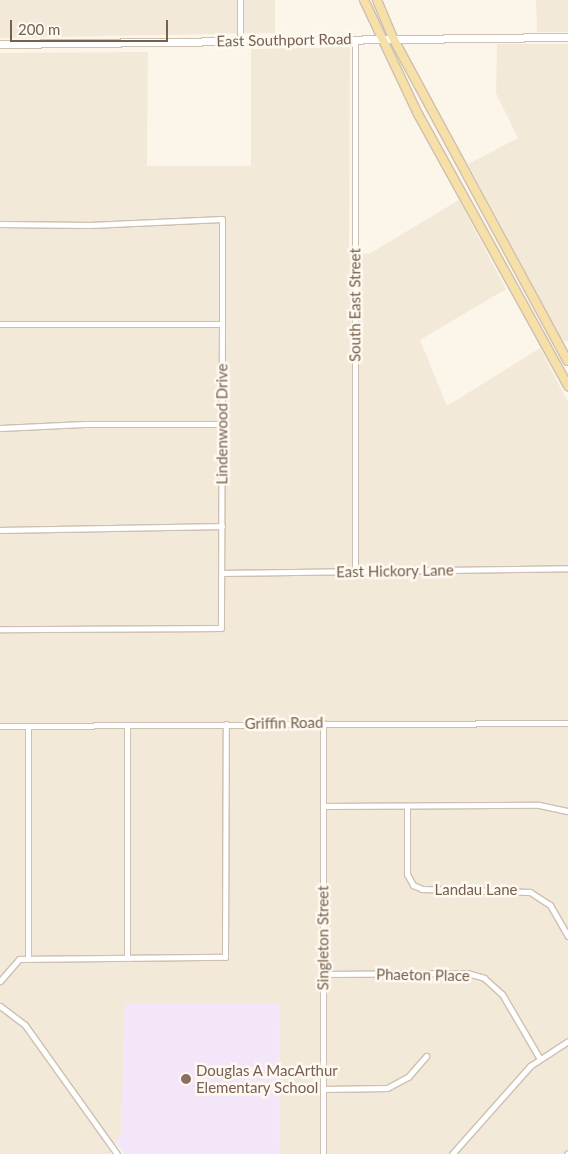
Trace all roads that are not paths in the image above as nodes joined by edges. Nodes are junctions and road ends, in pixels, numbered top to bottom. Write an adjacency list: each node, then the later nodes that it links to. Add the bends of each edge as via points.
1 (240, 0): 8 (street)
2 (364, 0): 5 (main road)
3 (377, 0): 6 (main road)
4 (568, 36): 6 (main road, East Southport Road)
5 (380, 38): 6 (main road, East Southport Road); 7 (main road, East Southport Road); 14 (main road)
6 (393, 38): 13 (main road)
7 (355, 39): 8 (main road, East Southport Road); 20 (street, South East Street)
8 (240, 41): 9 (main road, East Southport Road)
9 (0, 44)
10 (0, 224): 12 (street, Lindenwood Drive, via 90,225 222,219)
11 (0, 324): 12 (street)
12 (222, 324): 15 (street, Lindenwood Drive)
13 (568, 361)
14 (568, 386)
15 (222, 424): 16 (street); 17 (street, Lindenwood Drive)
16 (0, 428)
17 (222, 526): 18 (street); 21 (street, Lindenwood Drive)
18 (0, 530)
19 (568, 568): 20 (street, East Hickory Lane)
20 (355, 572): 21 (street, East Hickory Lane)
21 (222, 573): 22 (street, Lindenwood Drive, via 221,628)
22 (0, 629)
23 (323, 722): 24 (street, Griffin Road); 25 (street, Griffin Road); 29 (street, Singleton Street)
24 (568, 723)
25 (226, 724): 26 (street, Griffin Road); 33 (street, via 225,957)
26 (127, 725): 28 (street, Griffin Road); 33 (street)
27 (0, 726): 28 (street, Griffin Road)
28 (28, 726): 34 (street)
29 (323, 806): 30 (street); 35 (street, Singleton Street)
30 (407, 806): 31 (street, via 539,804); 32 (street, Landau Lane, via 408,874 415,886 422,889 530,892 550,905)
31 (568, 811)
32 (568, 936)
33 (127, 958): 34 (street)
34 (28, 959): 36 (street, via 19,959)
35 (323, 974): 40 (street, Phaeton Place, via 467,973 484,978 501,992); 41 (street, Singleton Street)
36 (0, 981)
37 (0, 1006): 42 (street, via 23,1023)
38 (568, 1041): 40 (street)
39 (426, 1056): 41 (street, via 408,1077 387,1088)
40 (540, 1059): 44 (street)
41 (323, 1089): 43 (street, Singleton Street)
42 (117, 1154)
43 (323, 1154)
44 (452, 1154)

